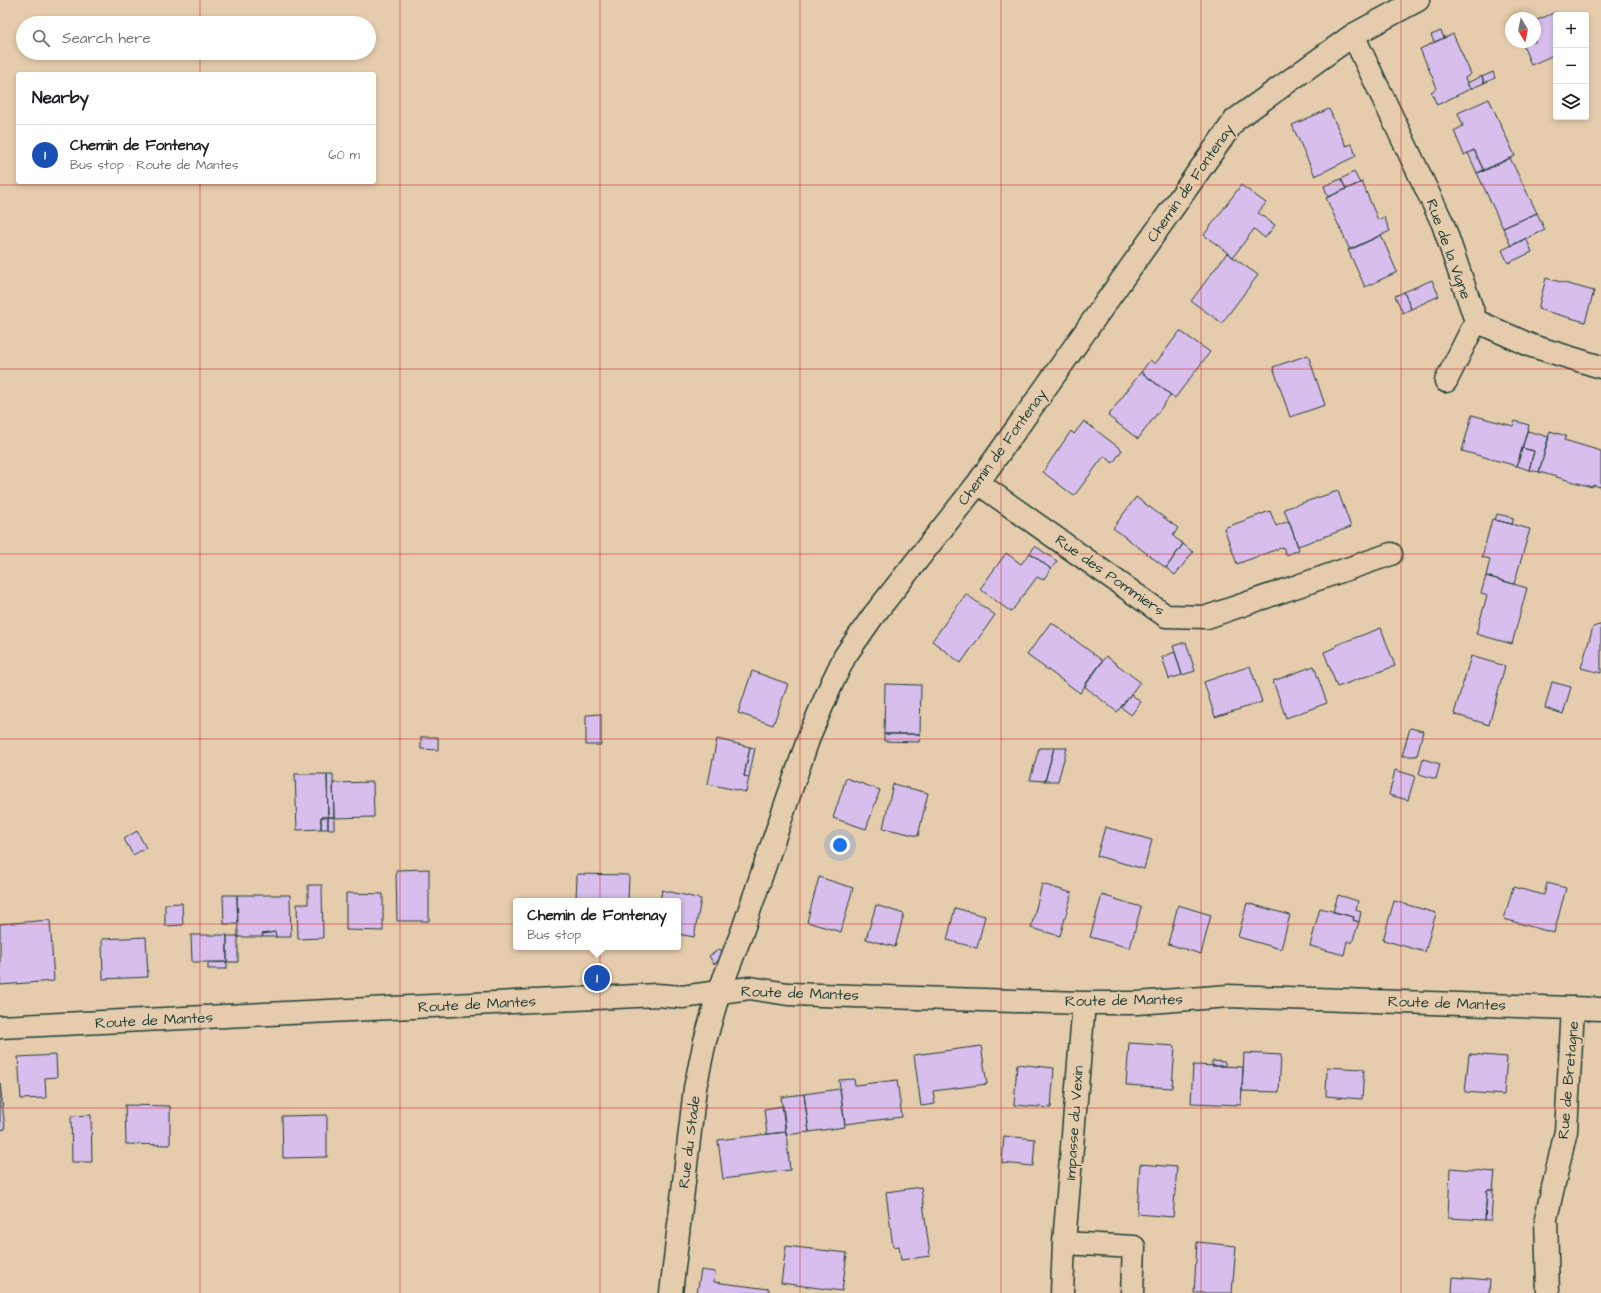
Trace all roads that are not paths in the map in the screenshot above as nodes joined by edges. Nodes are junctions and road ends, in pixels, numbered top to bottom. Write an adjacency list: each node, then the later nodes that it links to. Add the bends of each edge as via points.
1 (1418, 0): 2 (street, Chemin de Fontenay)
2 (1353, 35): 3 (street, Rue de la Vigne, via 1443,224); 6 (street, Chemin de Fontenay, via 1235,120)
3 (1476, 321): 4 (street, via 1532,346); 5 (street)
4 (1601, 367)
5 (1446, 381)
6 (978, 483): 7 (street, Rue des Pommiers, via 1166,616 1207,616); 8 (street, Chemin de Fontenay, via 873,616 842,663 810,734)
7 (1391, 554)
8 (719, 992): 9 (street, Route de Mantes, via 750,988 788,994); 12 (street, Route de Mantes, via 682,997 657,995); 14 (street, Rue du Stade, via 695,1088)
9 (1084, 1003): 10 (street, Route de Mantes, via 1137,1003 1229,996); 13 (street, Impasse du Vexin)
10 (1574, 1008): 11 (street, Route de Mantes); 17 (street, Rue de Bretagne, via 1566,1130 1546,1218)
11 (1601, 1009)
12 (0, 1027)
13 (1064, 1243): 15 (street, Impasse du Vexin); 16 (street, via 1134,1247)
14 (670, 1293)
15 (1062, 1293)
16 (1132, 1293)
17 (1548, 1293)

